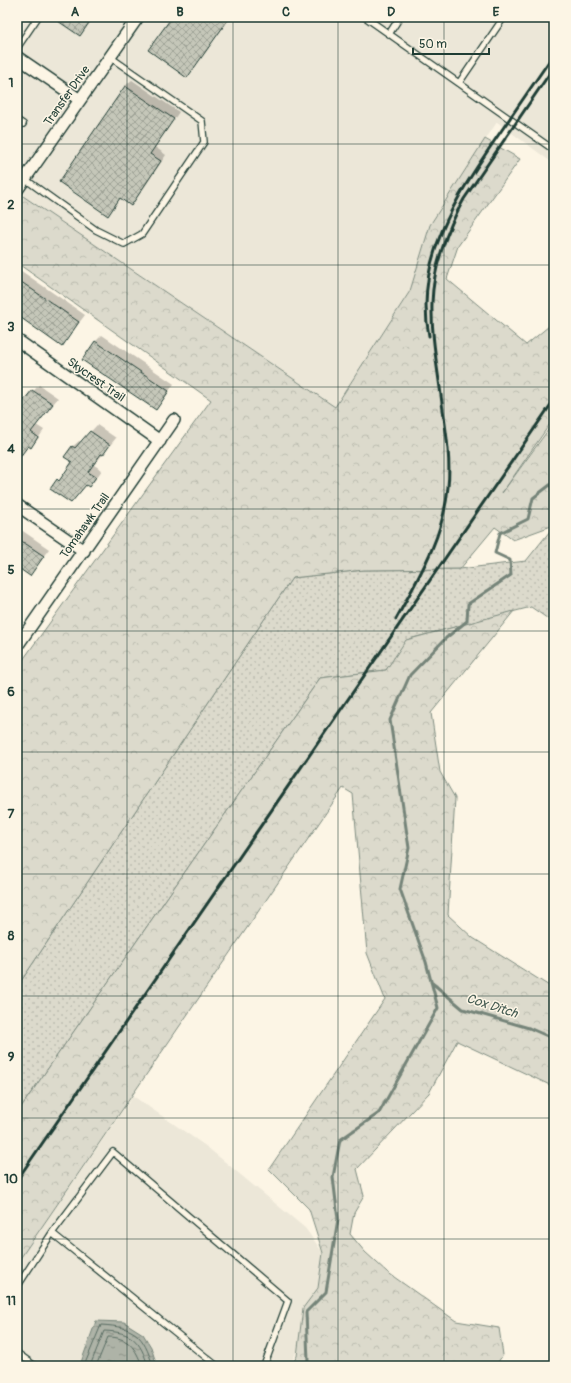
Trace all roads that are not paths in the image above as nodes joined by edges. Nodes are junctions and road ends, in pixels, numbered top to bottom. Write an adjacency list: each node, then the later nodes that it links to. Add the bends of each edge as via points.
1 (38, 17): 7 (lane)
2 (138, 17): 9 (street, Transfer Drive)
3 (365, 17): 6 (lane)
4 (400, 17): 6 (lane)
5 (504, 17): 10 (lane)
6 (389, 34): 10 (lane)
7 (17, 48)
8 (17, 57): 11 (street)
9 (110, 57): 11 (street, Transfer Drive); 15 (lane, via 202,121 204,142 142,234 124,244 96,230)
10 (459, 83): 14 (lane)
11 (80, 100): 15 (street, Transfer Drive)
12 (17, 120): 13 (lane)
13 (23, 124)
14 (554, 150)
15 (25, 179): 16 (street, Transfer Drive)
16 (17, 190)
17 (17, 340): 19 (street, Skycrest Trail)
18 (174, 420): 19 (street, Tomahawk Trail)
19 (160, 440): 21 (street, Tomahawk Trail)
20 (17, 505): 21 (street)
21 (84, 551): 22 (street, Tomahawk Trail)
22 (17, 646)
23 (52, 1232): 24 (lane); 27 (lane); 28 (lane, via 113,1152 288,1301)
24 (17, 1287)
25 (17, 1353): 26 (lane)
26 (35, 1366)
27 (217, 1366)
28 (264, 1366)

